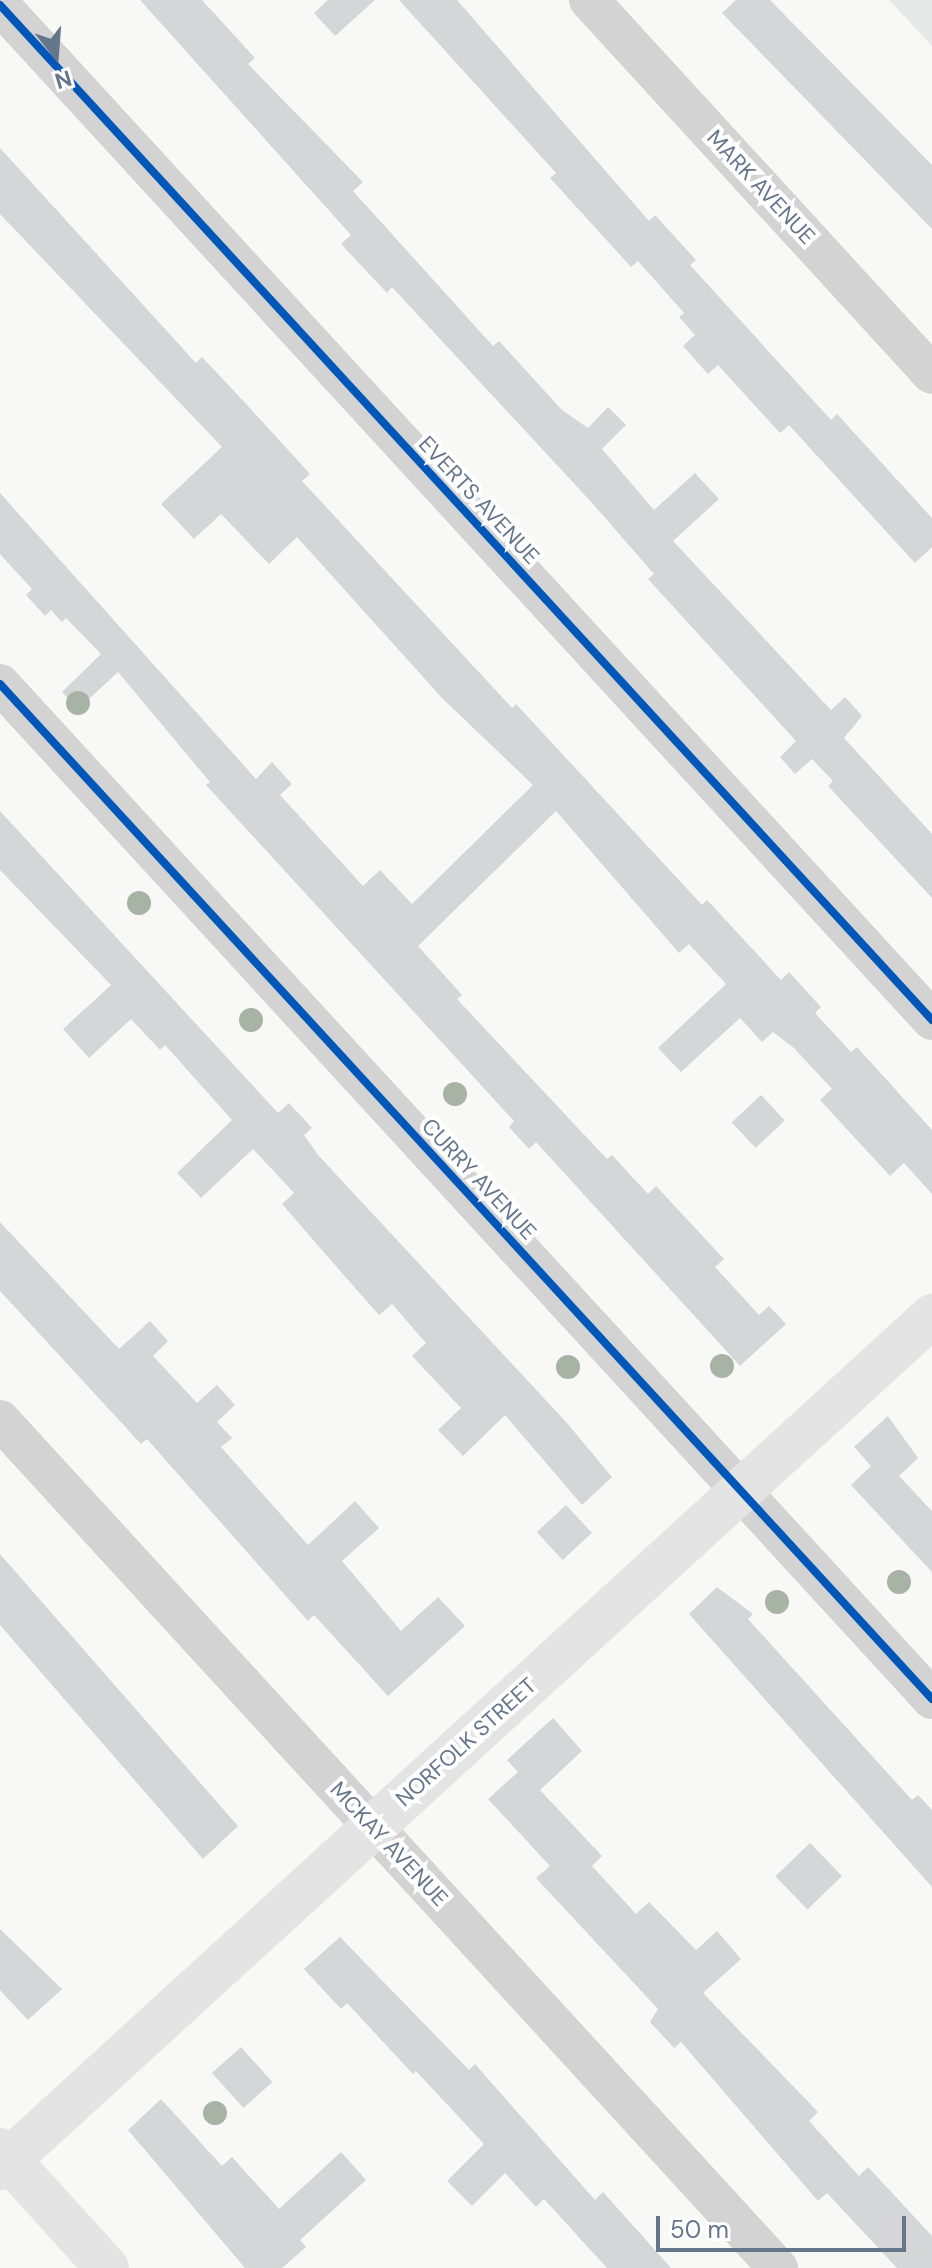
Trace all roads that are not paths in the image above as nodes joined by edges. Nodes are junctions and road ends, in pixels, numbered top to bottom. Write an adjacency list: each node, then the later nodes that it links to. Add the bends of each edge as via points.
1 (589, 0): 3 (street, MARK AVENUE)
2 (0, 5): 5 (street, EVERTS AVENUE)
3 (932, 374)
4 (0, 684): 8 (street, CURRY AVENUE)
5 (932, 1020)
6 (932, 1316): 8 (street, NORFOLK STREET)
7 (0, 1420): 10 (street, MCKAY AVENUE)
8 (741, 1491): 9 (street, CURRY AVENUE); 10 (street, NORFOLK STREET)
9 (932, 1699)
10 (373, 1827): 11 (street, NORFOLK STREET); 13 (street, MCKAY AVENUE)
11 (3, 2160): 12 (street)
12 (107, 2268)
13 (778, 2268)

